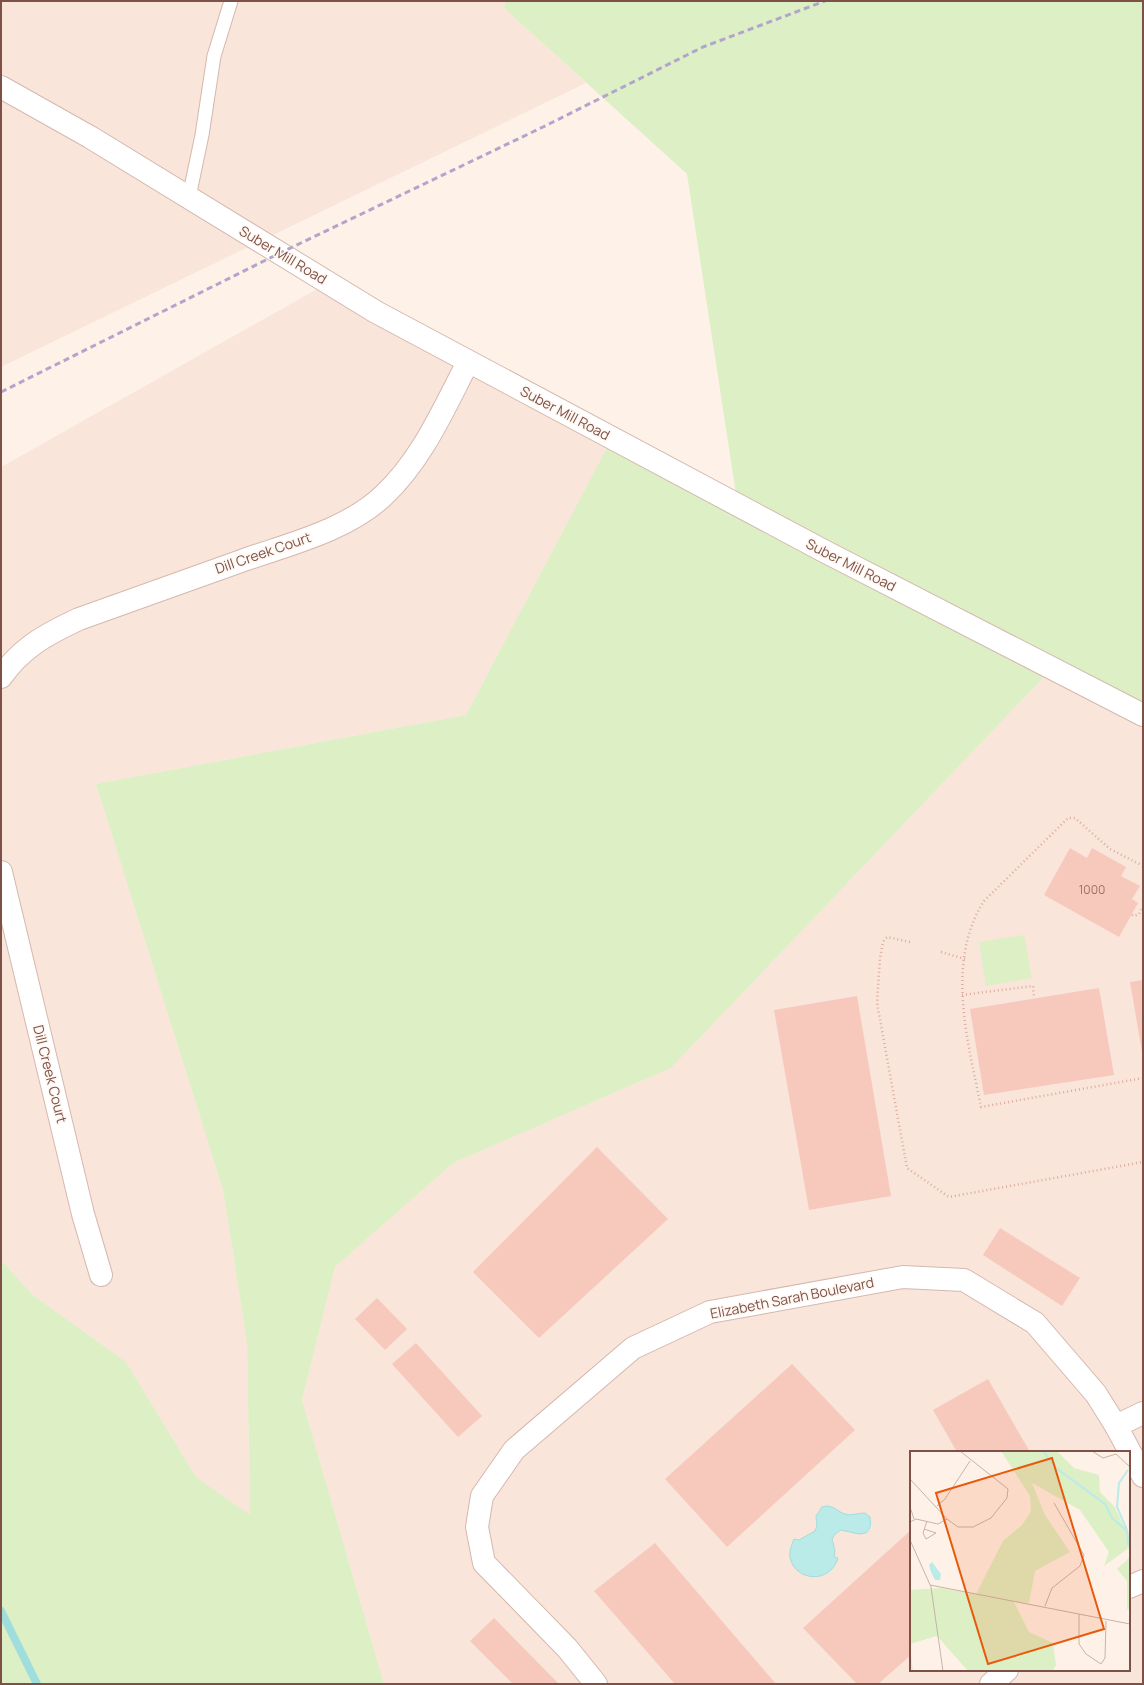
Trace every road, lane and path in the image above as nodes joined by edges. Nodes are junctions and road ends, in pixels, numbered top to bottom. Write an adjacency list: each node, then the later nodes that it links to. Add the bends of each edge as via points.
1 (231, 1): 3 (lane, via 214,56)
2 (1, 87): 3 (street, Suber Mill Road)
3 (189, 197): 4 (street, Suber Mill Road, via 376,312)
4 (468, 362): 5 (street, Dill Creek Court, via 411,464 383,496 359,514 317,534 79,618 45,635 18,656); 6 (street, Suber Mill Road, via 822,550)
5 (1, 677)
6 (1143, 715)
7 (1143, 866): 13 (path, via 1110,850 1075,818 1068,818 984,901 969,933)
8 (1, 872): 18 (street, Dill Creek Court, via 82,1207)
9 (1143, 907): 10 (path, via 1139,914)
10 (1132, 915)
11 (910, 942): 17 (path, via 887,937 883,942 877,1003 907,1168 949,1197)
12 (941, 952): 13 (path)
13 (965, 959): 14 (path)
14 (962, 995): 15 (path, via 1033,986); 16 (path, via 965,1026 981,1107)
15 (1034, 998)
16 (1143, 1078)
17 (1143, 1162)
18 (101, 1275)
19 (1143, 1413): 20 (street)
20 (1116, 1426): 21 (street, Elizabeth Sarah Boulevard); 27 (street, Elizabeth Sarah Boulevard, via 1096,1394 1035,1322 964,1280 903,1276 710,1312 633,1348 514,1450 482,1496 477,1527 484,1563 567,1648)
21 (1130, 1451)
22 (1130, 1452): 23 (street, Elizabeth Sarah Boulevard)
23 (1143, 1476)
24 (1143, 1581): 25 (street)
25 (1130, 1587)
26 (1006, 1671): 28 (street)
27 (596, 1684)
28 (991, 1684)

